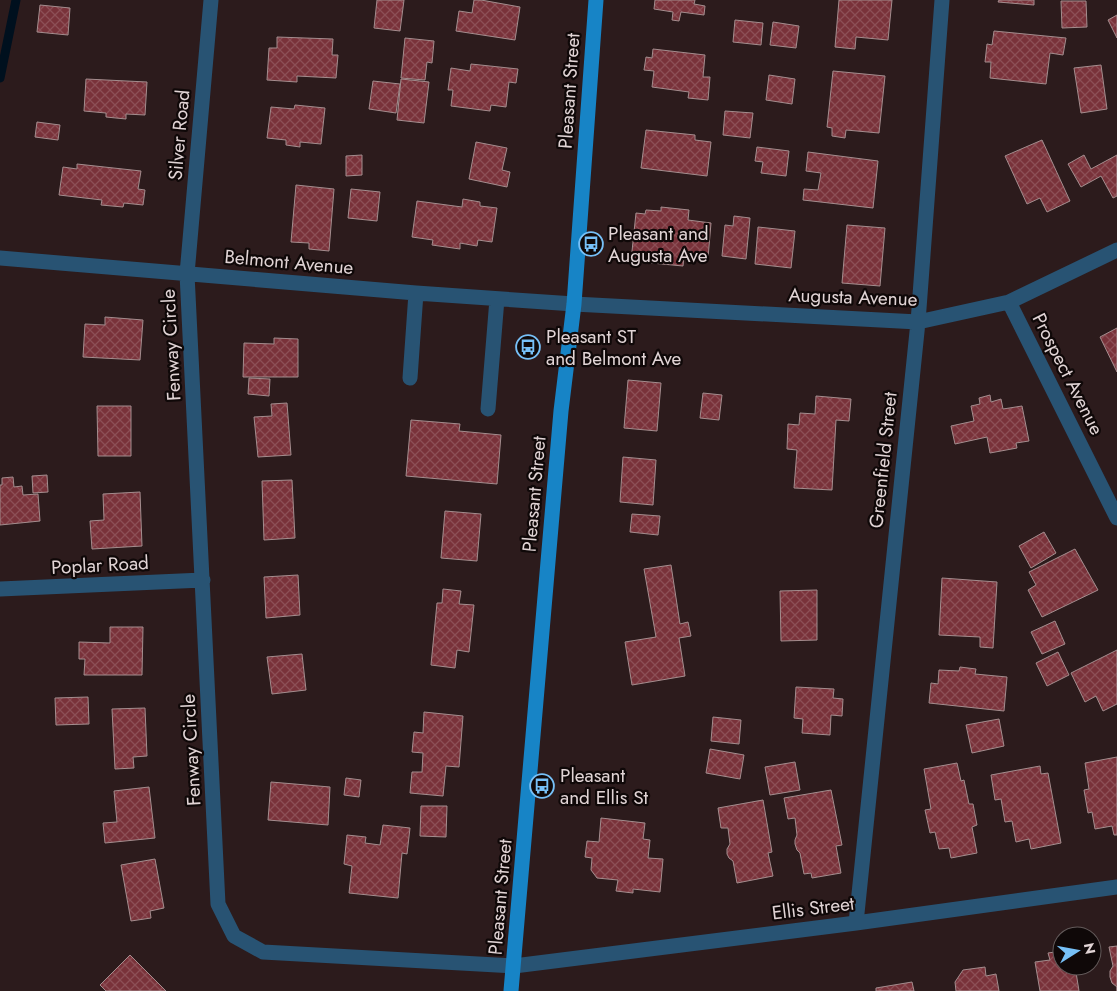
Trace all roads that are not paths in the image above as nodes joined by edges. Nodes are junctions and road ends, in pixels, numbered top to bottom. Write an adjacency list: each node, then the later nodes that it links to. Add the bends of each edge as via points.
1 (211, 0): 6 (street, Silver Road)
2 (596, 0): 10 (main road, Pleasant Street)
3 (942, 0): 11 (street, Greenfield Street)
4 (1117, 250): 9 (street, Augusta Avenue)
5 (0, 258): 6 (street, Belmont Avenue)
6 (187, 274): 7 (street, Belmont Avenue); 15 (street, Fenway Circle)
7 (416, 293): 8 (street, Belmont Avenue); 12 (street)
8 (497, 299): 10 (street, Belmont Avenue); 13 (street)
9 (1010, 302): 11 (street, Augusta Avenue); 14 (street, Prospect Avenue)
10 (574, 304): 11 (street, Augusta Avenue); 19 (main road, Pleasant Street, via 559,430)
11 (918, 322): 18 (street, Greenfield Street)
12 (410, 378)
13 (488, 409)
14 (1117, 518)
15 (203, 580): 16 (street, Poplar Road); 19 (street, Fenway Circle, via 218,904 234,936 263,952)
16 (0, 589)
17 (1117, 886): 18 (street, Ellis Street)
18 (856, 923): 19 (street, Ellis Street)
19 (514, 966): 20 (main road, Pleasant Street)
20 (511, 991)

